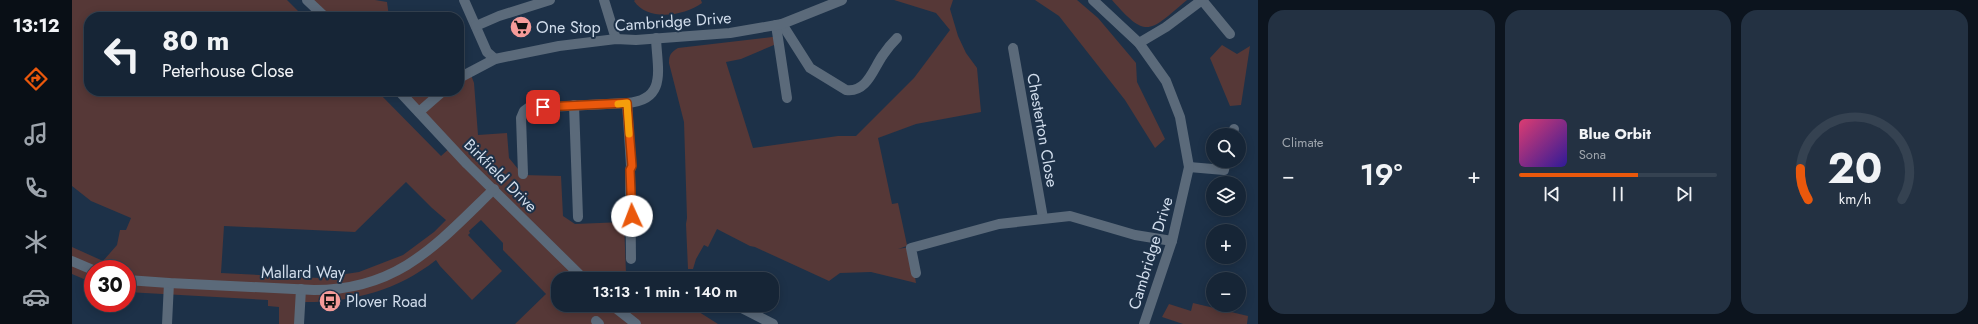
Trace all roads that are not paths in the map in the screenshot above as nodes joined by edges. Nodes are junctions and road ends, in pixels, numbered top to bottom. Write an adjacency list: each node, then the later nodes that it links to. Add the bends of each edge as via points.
1 (307, 0): 8 (street)
2 (464, 0): 10 (street)
3 (550, 0): 10 (street)
4 (604, 0): 14 (street)
5 (842, 0): 9 (street, Cambridge Drive)
6 (1093, 0): 15 (street, Cambridge Drive)
7 (1202, 0): 11 (street); 15 (street, via 1166,28)
8 (320, 12)
9 (779, 24): 12 (street, Cambridge Drive, via 730,33); 13 (street, via 810,68 846,90 852,91 869,79 883,54); 21 (street)
10 (476, 26): 17 (street, via 487,52)
11 (1230, 34)
12 (656, 38): 14 (street, Cambridge Drive); 22 (street, via 658,85 650,96 638,102)
13 (897, 38)
14 (616, 39): 17 (street, Cambridge Drive, via 559,46)
15 (1139, 43): 25 (street, Cambridge Drive, via 1166,81 1180,118)
16 (1013, 48): 30 (street, Chesterton Close)
17 (495, 59): 18 (street, Cambridge Drive)
18 (464, 75)
19 (404, 96): 24 (street, Birkfield Drive)
20 (437, 96): 24 (street)
21 (787, 98)
22 (627, 103): 23 (street); 32 (street, via 632,166)
23 (574, 105): 27 (street, via 528,108 524,111 521,118); 29 (street)
24 (419, 112): 28 (street, Birkfield Drive)
25 (1189, 167): 26 (street, via 1224,170); 31 (street, Cambridge Drive)
26 (1224, 168)
27 (523, 174)
28 (494, 190): 35 (street, Birkfield Drive); 39 (street, Mallard Way, via 440,242 404,268 351,287 330,290)
29 (578, 217)
30 (1043, 218): 31 (street, via 1070,216 1135,235); 36 (street, via 999,224 911,248)
31 (1172, 241): 46 (street, Cambridge Drive)
32 (631, 259)
33 (72, 261): 34 (street)
34 (84, 266)
35 (577, 272)
36 (916, 272)
37 (136, 281): 38 (street, Mallard Way)
38 (169, 283): 39 (street, Mallard Way); 42 (street)
39 (301, 289): 43 (street)
40 (621, 312): 44 (street)
41 (750, 312): 45 (street)
42 (167, 324)
43 (299, 324)
44 (636, 324)
45 (773, 324)
46 (1144, 324)

